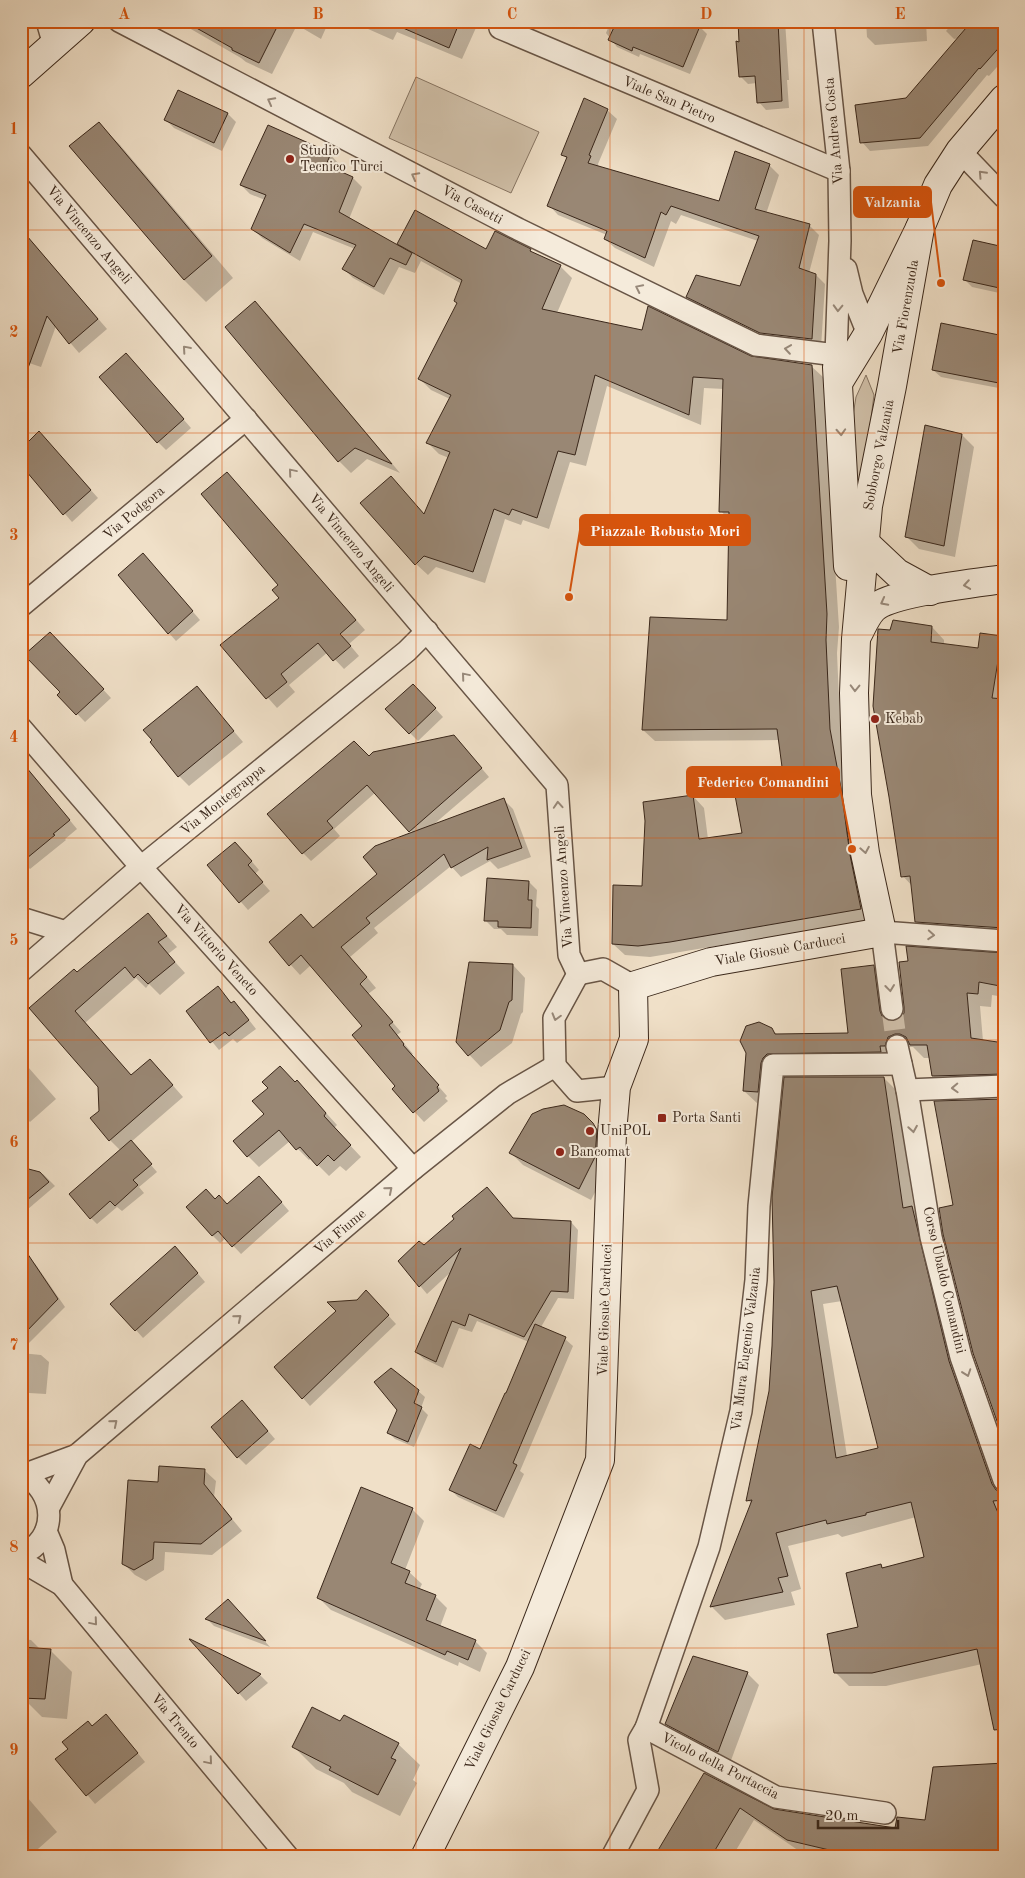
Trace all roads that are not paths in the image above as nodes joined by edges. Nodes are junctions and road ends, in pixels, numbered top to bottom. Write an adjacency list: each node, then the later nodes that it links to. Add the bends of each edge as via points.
1 (81, 21): 5 (street)
2 (119, 21): 15 (street, Via Casetti, one-way to 2, via 756,345 518,229)
3 (823, 21): 10 (street, Via Andrea Costa)
4 (500, 28): 10 (street, Viale San Pietro)
5 (51, 33): 6 (street)
6 (21, 74)
7 (1004, 99): 8 (street, Via Fiorenzuola)
8 (960, 151): 11 (street, one-way to 8); 12 (street, Via Fiorenzuola, via 938,185)
9 (21, 155): 18 (street, Via Vincenzo Angeli, one-way to 9)
10 (839, 172): 13 (street, Via Andrea Costa)
11 (1004, 197)
12 (920, 228): 14 (street, Via Fiorenzuola); 17 (street, Via Fiorenzuola)
13 (840, 242): 14 (street, Via Andrea Costa, via 852,294); 15 (street, Via Andrea Costa, one-way to 15)
14 (868, 334): 16 (street); 17 (street, Sobborgo Valzania)
15 (836, 355): 16 (street, Sobborgo Valzania)
16 (838, 384): 24 (street, Sobborgo Valzania, one-way to 24, via 850,591)
17 (892, 386): 19 (street, Sobborgo Valzania)
18 (246, 419): 22 (street, Via Podgora); 23 (street, Via Vincenzo Angeli, one-way to 18)
19 (864, 542): 21 (street, via 897,573); 24 (street, Sobborgo Valzania)
20 (1004, 578): 21 (street, one-way to 21)
21 (930, 591): 24 (street, one-way to 24, via 883,602 872,610)
22 (21, 606)
23 (426, 631): 26 (street, Via Montegrappa, via 407,651); 32 (street, Via Vincenzo Angeli, one-way to 23, via 569,954 557,785)
24 (856, 639): 29 (street, Sobborgo Valzania, one-way to 29, via 857,795 865,853)
25 (21, 728): 26 (street, Via Vittorio Veneto)
26 (141, 867): 28 (street, Via Montegrappa); 40 (street, Via Vittorio Veneto)
27 (21, 918): 28 (street)
28 (66, 932): 31 (street, Via Montegrappa)
29 (882, 932): 30 (street, one-way to 30); 33 (street, Viale Giosuè Carducci, via 711,962); 34 (street, one-way to 34)
30 (1004, 941)
31 (21, 971)
32 (578, 974): 33 (street, via 603,970); 36 (street, one-way to 36, via 554,1018)
33 (633, 986): 38 (street, Viale Giosuè Carducci, via 634,1039)
34 (892, 1009)
35 (899, 1055): 39 (street, Corso Ubaldo Comandini); 49 (street, Via Mura Eugenio Valzania, via 773,1065 759,1206 756,1280 741,1411 709,1547)
36 (555, 1066): 38 (street, via 577,1091); 40 (street, Via Fiume, via 507,1094)
37 (1004, 1086): 39 (street, one-way to 39)
38 (616, 1087): 52 (street, Viale Giosuè Carducci, via 600,1460 520,1667)
39 (907, 1090): 43 (street, Corso Ubaldo Comandini, one-way to 43, via 931,1237 961,1357)
40 (413, 1169): 41 (street, Via Fiume, one-way to 40)
41 (77, 1455): 42 (street); 44 (street)
42 (22, 1474): 44 (street, via 35,1482)
43 (1004, 1480)
44 (49, 1507): 45 (street)
45 (46, 1531): 46 (street, via 38,1543); 48 (street)
46 (21, 1554)
47 (21, 1561): 48 (street)
48 (62, 1585): 51 (street, Via Trento, one-way to 51)
49 (646, 1728): 50 (street, Vicolo della Portaccia, via 776,1797); 53 (street, Via Mura Eugenio Valzania, via 639,1740 648,1790)
50 (885, 1814)
51 (288, 1857)
52 (425, 1857)
53 (612, 1857)

